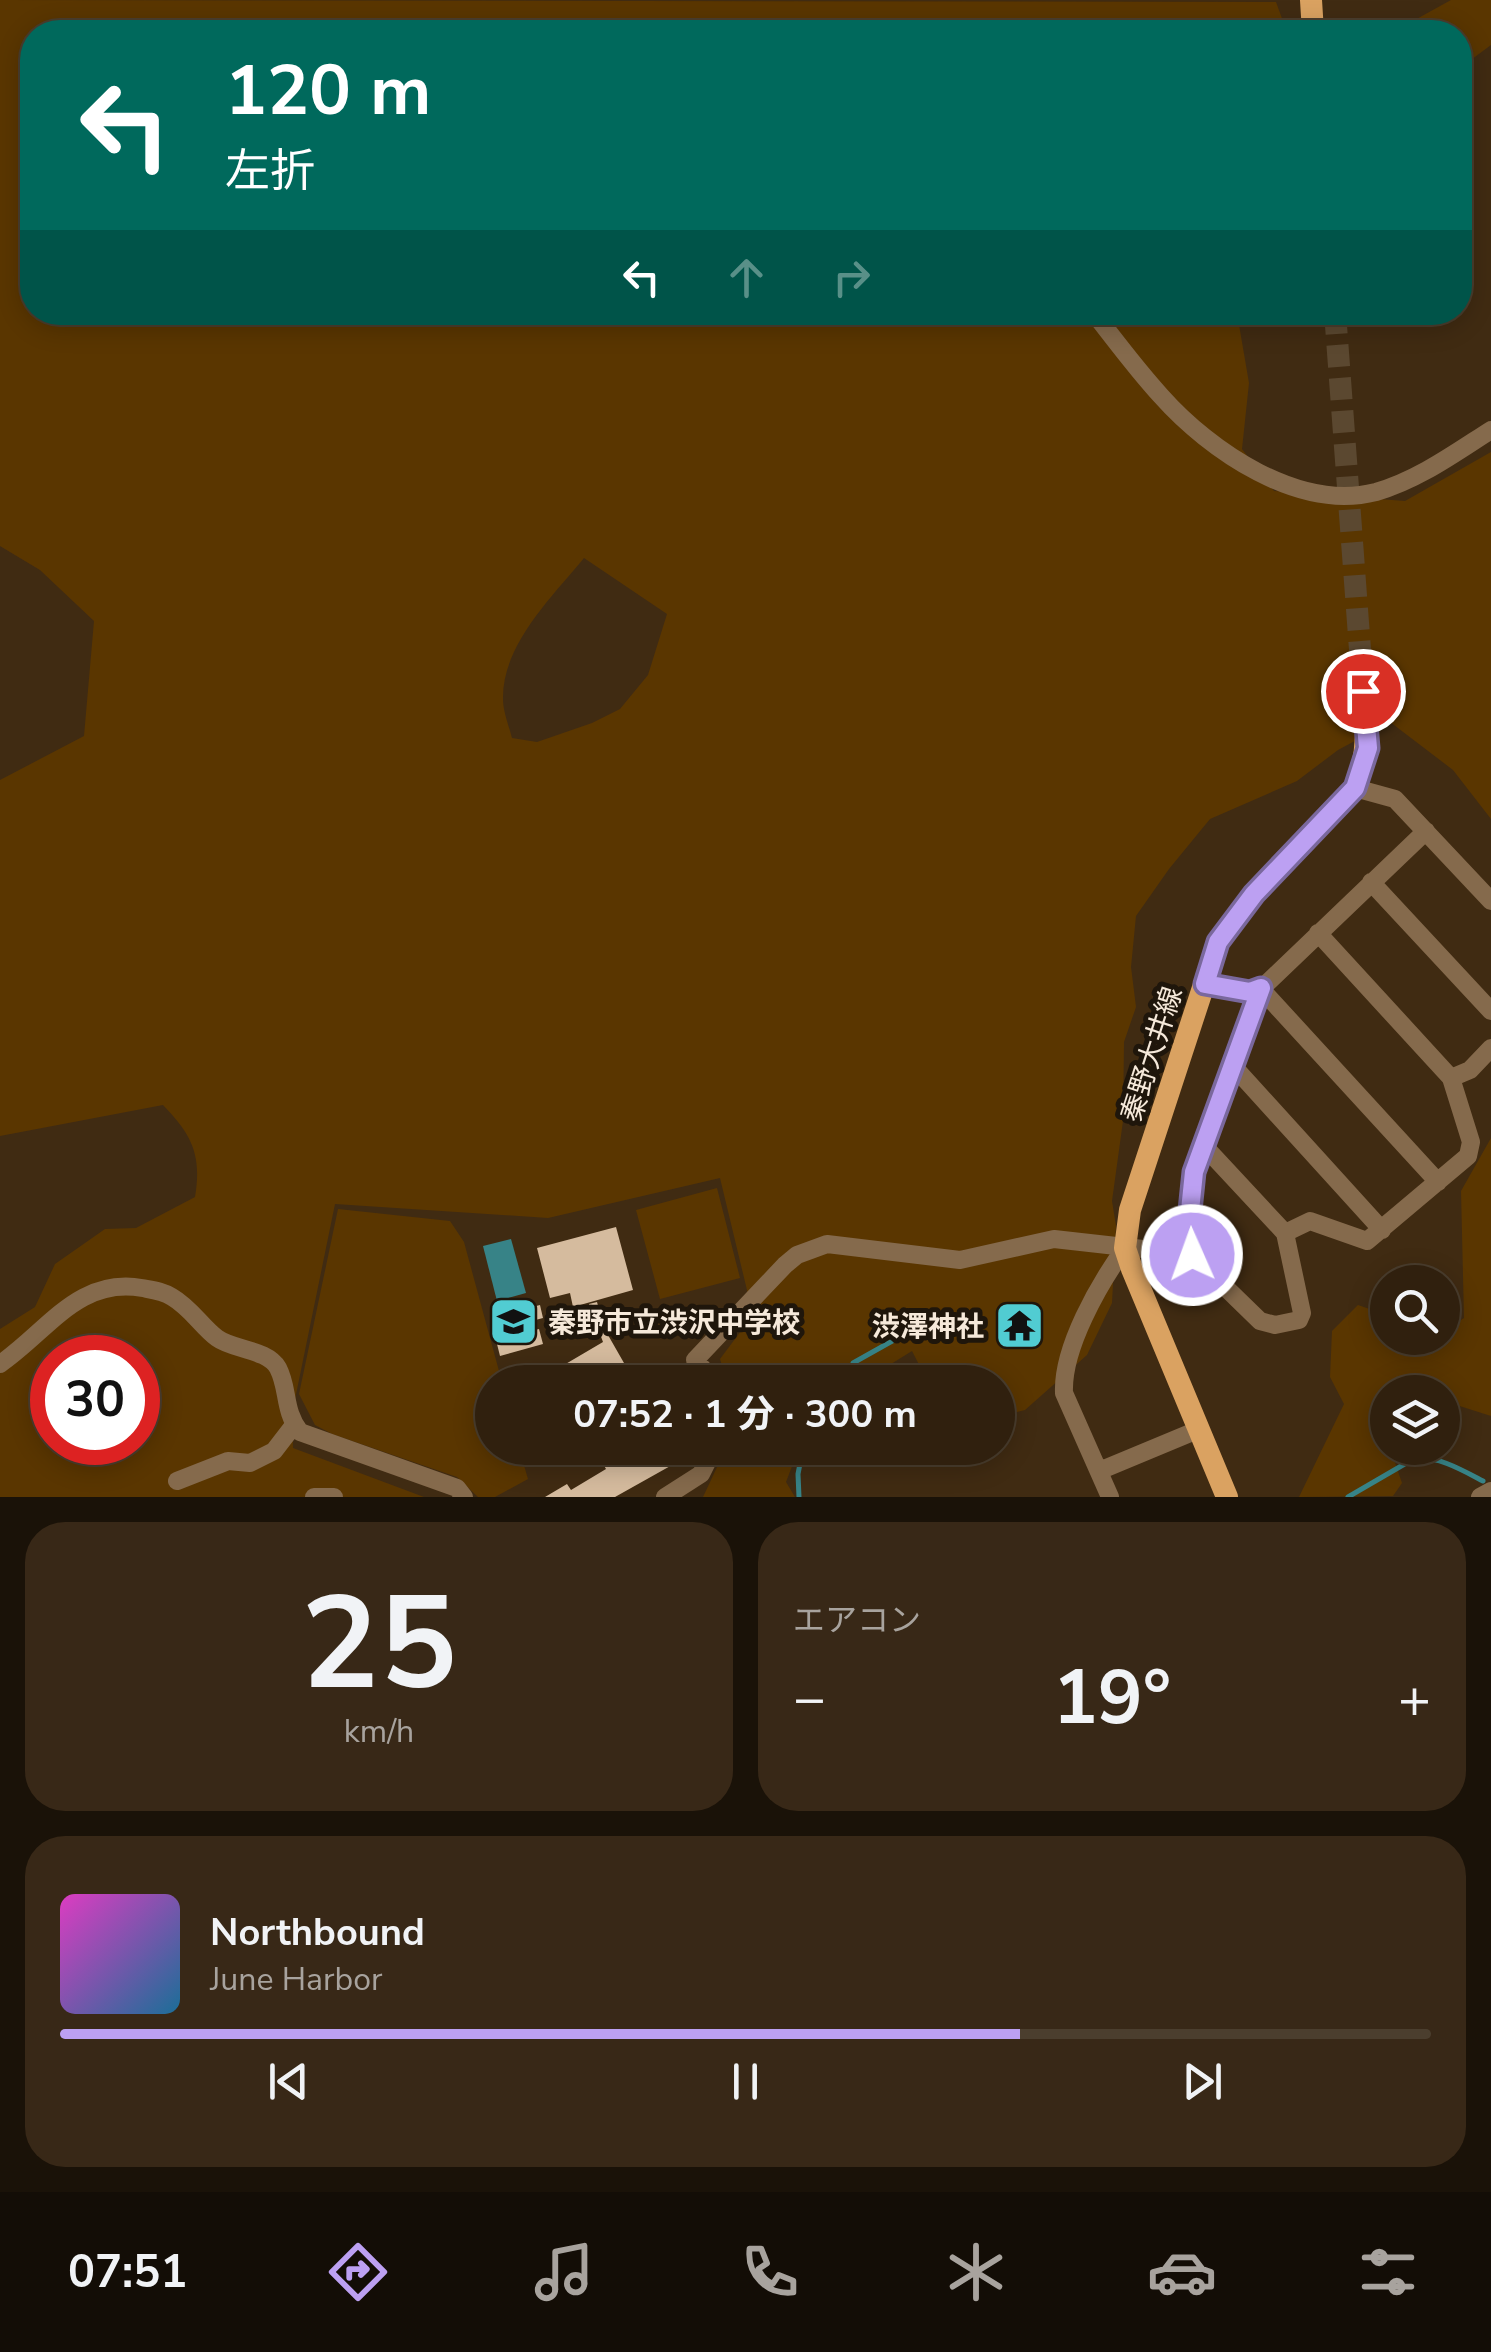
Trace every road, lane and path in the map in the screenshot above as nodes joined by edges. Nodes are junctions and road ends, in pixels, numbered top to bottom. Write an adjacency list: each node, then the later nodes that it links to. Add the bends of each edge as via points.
1 (1103, 325): 2 (street, via 1187,422 1272,478 1304,490 1378,491)
2 (1491, 430)
3 (1361, 662): 4 (main road, 秦野大井線, via 1368,748)
4 (1355, 788): 5 (street, via 1396,800); 9 (main road, 秦野大井線, via 1254,894 1218,942)
5 (1426, 830): 6 (street); 7 (street)
6 (1371, 882): 8 (street); 11 (street)
7 (1491, 900)
8 (1318, 933): 10 (street); 14 (street)
9 (1205, 984): 10 (street); 19 (main road, 秦野大井線, via 1130,1210)
10 (1261, 988): 13 (street); 16 (street)
11 (1491, 1011)
12 (1491, 1048): 14 (street)
13 (1234, 1067): 15 (street); 17 (street)
14 (1451, 1078): 16 (street, via 1471,1142 1468,1156)
15 (1204, 1146): 18 (street); 20 (street, via 1194,1172 1186,1249)
16 (1438, 1182): 17 (street)
17 (1382, 1230): 18 (street, via 1367,1242 1310,1221)
18 (1285, 1233): 20 (street, via 1298,1320 1260,1321)
19 (1125, 1248): 20 (street, via 1174,1262); 22 (street, via 1054,1240 960,1260 842,1244 812,1248 786,1264 695,1360); 24 (main road); 26 (street, via 1105,1276 1064,1382)
20 (1192, 1255)
21 (0, 1364): 23 (street, via 88,1293 123,1285 158,1291 200,1318 216,1338 278,1367)
22 (700, 1365)
23 (294, 1425): 27 (street, via 274,1451); 31 (street, via 457,1488)
24 (1200, 1429): 26 (street); 34 (main road)
25 (705, 1465): 32 (street)
26 (1099, 1471): 33 (street)
27 (177, 1481)
28 (1491, 1491): 35 (street)
29 (314, 1497): 30 (street)
30 (334, 1497)
31 (464, 1497)
32 (665, 1497)
33 (1110, 1497)
34 (1227, 1497)
35 (1480, 1497)

